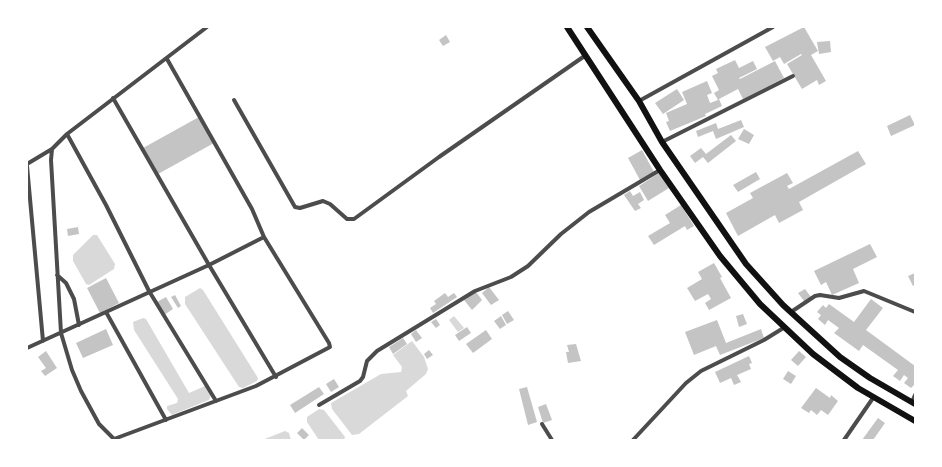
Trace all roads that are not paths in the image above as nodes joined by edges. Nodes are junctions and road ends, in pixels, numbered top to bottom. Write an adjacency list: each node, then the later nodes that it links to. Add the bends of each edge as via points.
1 (207, 27): 6 (street)
2 (567, 27): 5 (main road)
3 (587, 27): 10 (main road)
4 (772, 27): 10 (street)
5 (586, 55): 9 (street, via 439,157 354,220 347,219 323,201 300,208 295,207); 15 (main road)
6 (167, 59): 8 (street); 16 (street, via 252,209)
7 (793, 76): 12 (street)
8 (113, 98): 11 (street); 17 (street)
9 (234, 100)
10 (639, 100): 12 (main road)
11 (67, 134): 13 (street); 19 (street)
12 (662, 142): 21 (main road, via 746,264)
13 (52, 149): 14 (street); 18 (street)
14 (27, 165): 26 (street)
15 (660, 170): 24 (main road, via 720,256 760,304); 33 (street, via 589,212 561,234 528,266 510,277 475,291 377,351 367,361 360,381)
16 (264, 237): 17 (street); 28 (street, via 330,345 329,349)
17 (209, 265): 19 (street); 28 (street)
18 (57, 275): 23 (street, via 66,283 74,299); 25 (street)
19 (149, 291): 20 (street); 31 (street)
20 (106, 312): 23 (street); 34 (street)
21 (791, 312): 22 (street, via 815,296 839,298 864,291); 32 (main road, via 840,357)
22 (915, 312)
23 (80, 325): 25 (street)
24 (785, 327): 30 (main road, via 813,354); 38 (street, via 701,371 686,383)
25 (61, 333): 26 (street); 34 (street, via 81,391 98,424 110,437 118,438)
26 (43, 341): 27 (street)
27 (27, 348)
28 (276, 377): 31 (street)
29 (915, 395): 32 (street)
30 (874, 398): 35 (main road); 39 (street)
31 (216, 401): 34 (street)
32 (913, 403)
33 (319, 405)
34 (166, 420)
35 (915, 421)
36 (542, 424): 37 (street)
37 (552, 440)
38 (633, 440)
39 (844, 440)

